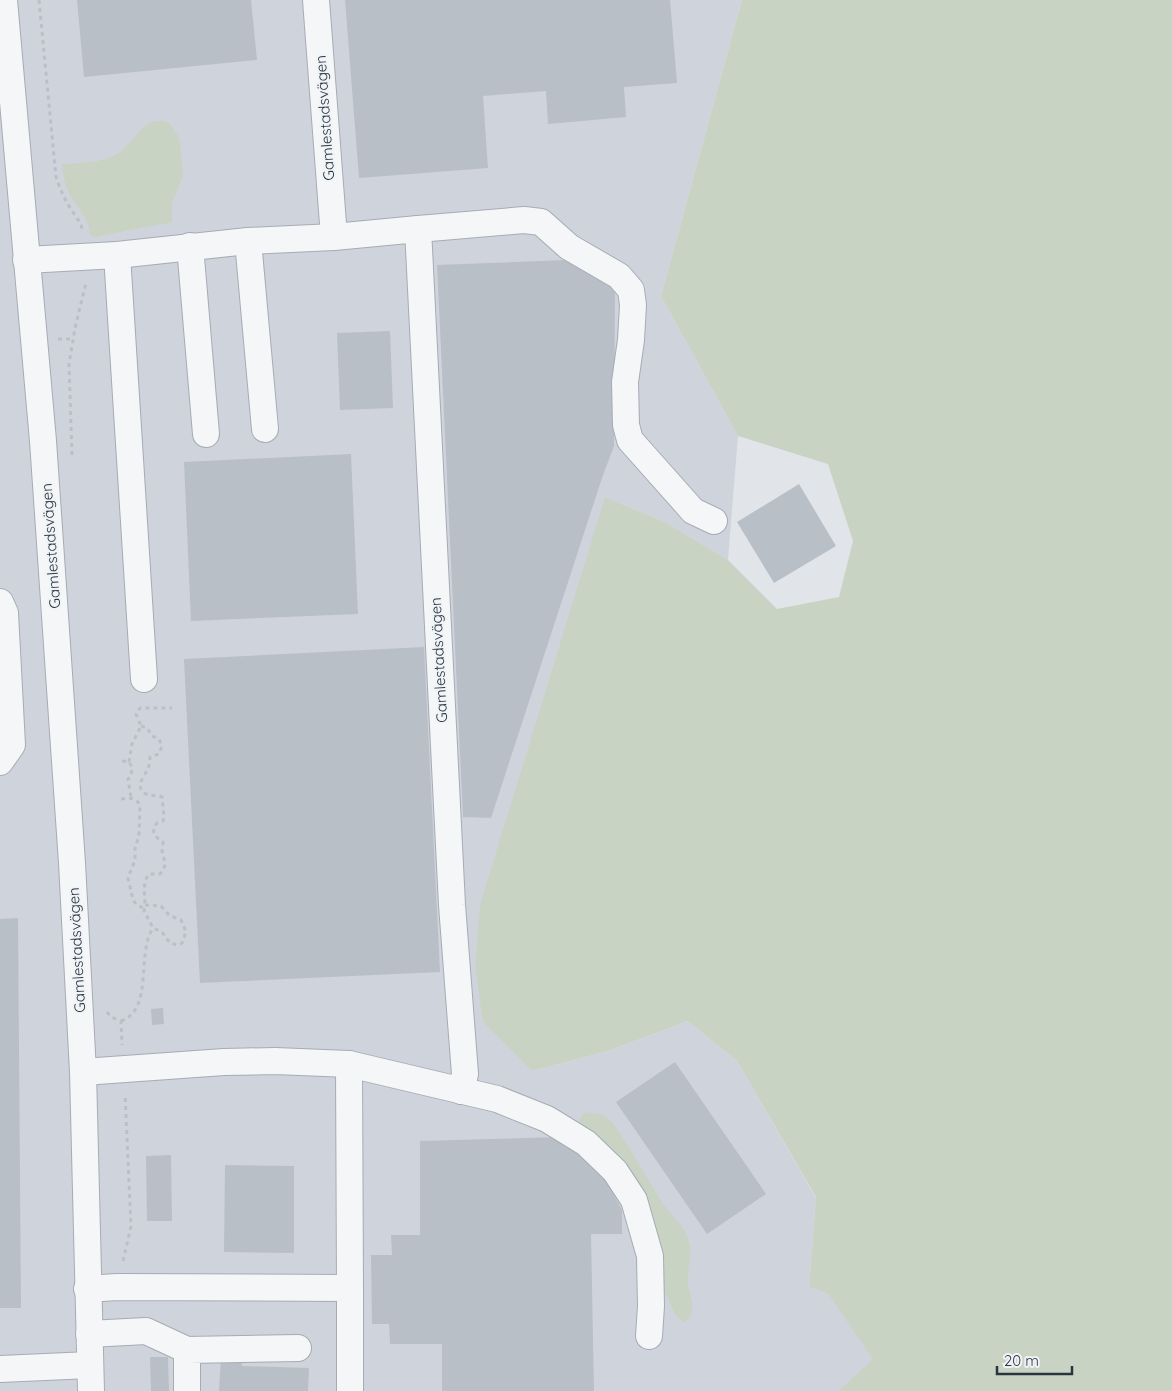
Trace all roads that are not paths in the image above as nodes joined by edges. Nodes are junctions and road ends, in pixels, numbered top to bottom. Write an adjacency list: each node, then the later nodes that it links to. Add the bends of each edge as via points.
1 (4, 0): 8 (street, Gamlestadsvägen)
2 (316, 0): 4 (street, Gamlestadsvägen)
3 (418, 229): 4 (street); 11 (street, via 524,220 541,222 569,247 619,276 631,290 633,305 625,382 626,425 630,440 693,511); 17 (street, Gamlestadsvägen, via 452,905 465,1074)
4 (334, 237): 5 (street)
5 (248, 241): 6 (street); 9 (street)
6 (190, 246): 7 (street); 10 (street)
7 (117, 256): 8 (street); 13 (street)
8 (26, 260): 16 (street, Gamlestadsvägen, via 57,628)
9 (265, 429)
10 (206, 434)
11 (714, 521)
12 (0, 602): 14 (street, via 5,613 12,745)
13 (144, 679)
14 (0, 762)
15 (349, 1064): 16 (street, via 224,1062); 17 (street); 18 (street)
16 (83, 1072): 19 (street, Gamlestadsvägen)
17 (461, 1091): 21 (street, via 497,1098 547,1119 586,1143 615,1171 634,1200 650,1256)
18 (350, 1288): 19 (street); 28 (street)
19 (88, 1289): 20 (street, Gamlestadsvägen)
20 (89, 1334): 23 (street, via 146,1331); 24 (street, Gamlestadsvägen)
21 (649, 1336)
22 (298, 1348): 23 (street)
23 (187, 1350): 27 (street)
24 (90, 1365): 25 (street); 26 (street, Gamlestadsvägen)
25 (0, 1369)
26 (91, 1391)
27 (187, 1391)
28 (350, 1391)

